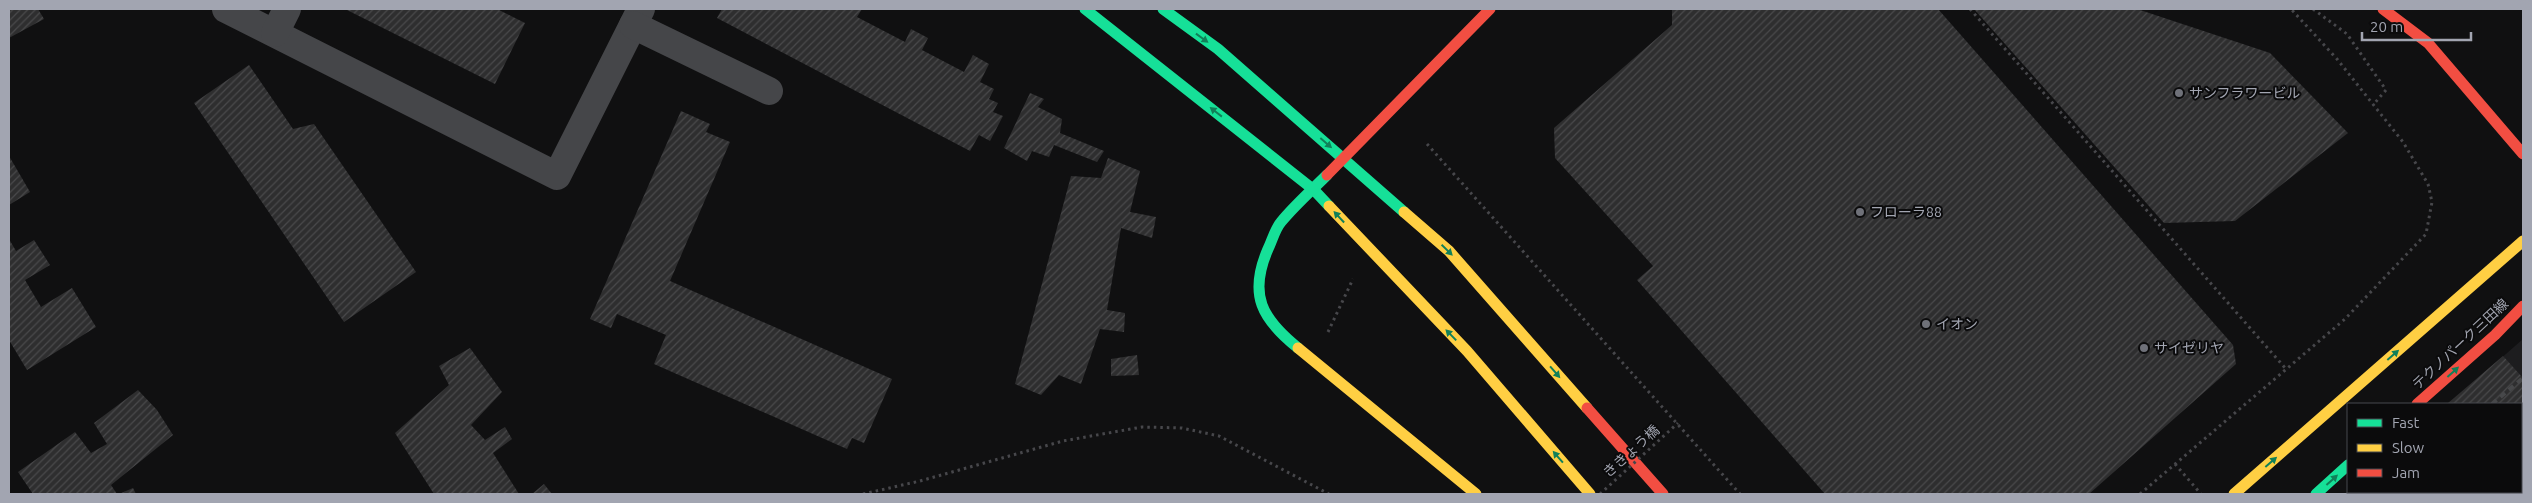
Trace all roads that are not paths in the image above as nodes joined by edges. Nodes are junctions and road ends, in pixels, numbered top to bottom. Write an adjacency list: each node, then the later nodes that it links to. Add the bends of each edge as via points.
1 (226, 9): 8 (street)
2 (287, 9): 8 (street)
3 (1085, 9): 12 (street, one-way to 3)
4 (1163, 9): 11 (street, one-way to 11, via 1218,49)
5 (1490, 9): 11 (street)
6 (2383, 9): 10 (street, via 2428,43)
7 (637, 17): 8 (street, via 556,176); 9 (street)
8 (275, 33)
9 (769, 91)
10 (2523, 154)
11 (1344, 159): 12 (street); 19 (street, one-way to 19, via 1449,251)
12 (1314, 190): 17 (street, via 1280,223 1266,252 1257,286 1264,311 1287,339); 18 (street, one-way to 12, via 1467,351)
13 (2523, 241): 20 (street, one-way to 13)
14 (2523, 306): 15 (street, テクノパーク三田線, one-way to 14)
15 (2418, 403)
16 (2347, 466): 21 (street, one-way to 16)
17 (1476, 494)
18 (1590, 494)
19 (1663, 494)
20 (2234, 494)
21 (2316, 494)

